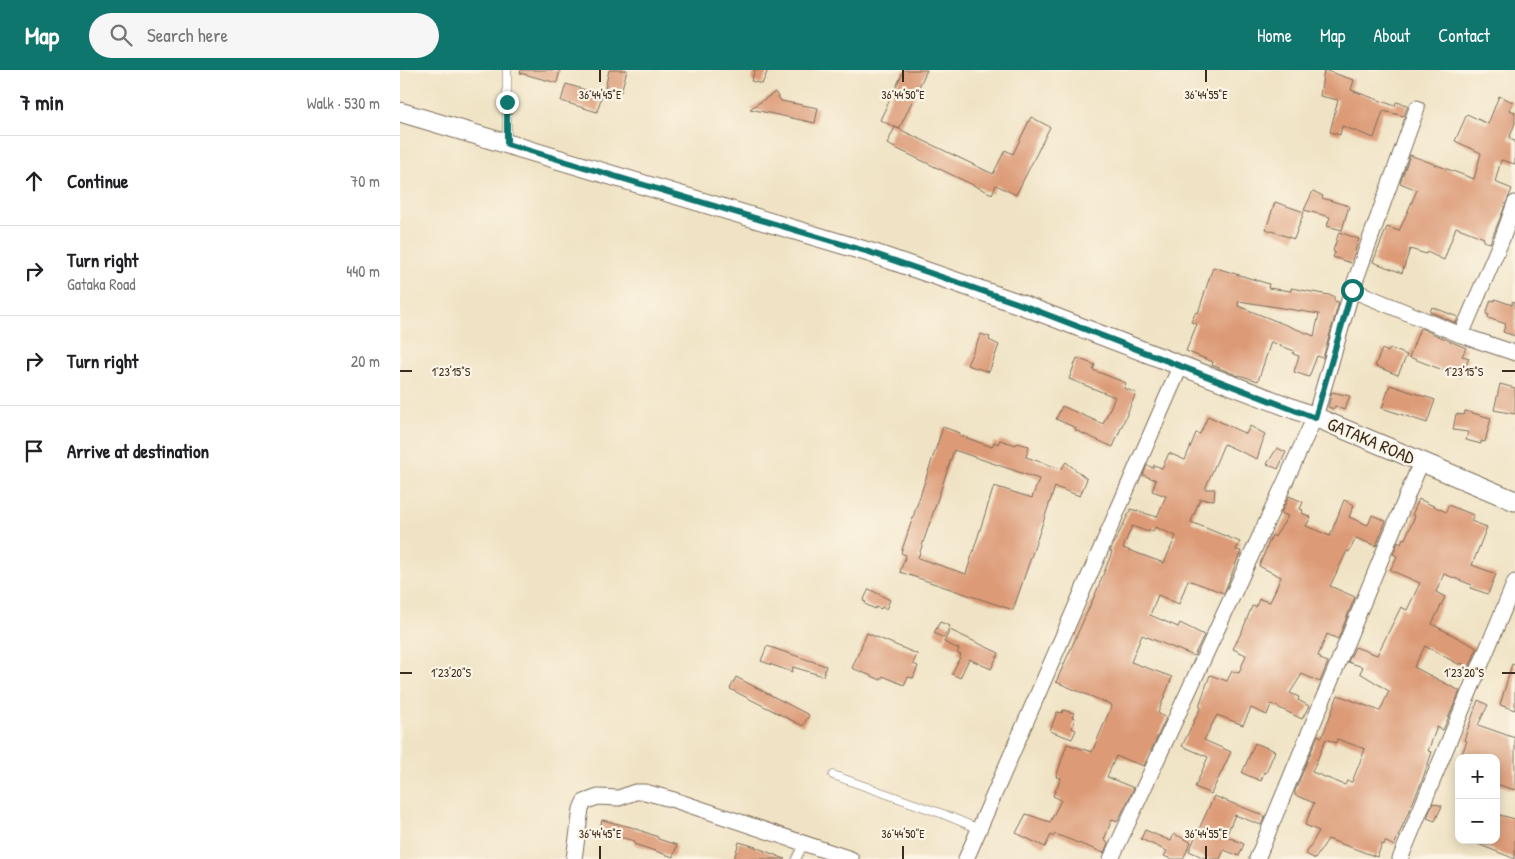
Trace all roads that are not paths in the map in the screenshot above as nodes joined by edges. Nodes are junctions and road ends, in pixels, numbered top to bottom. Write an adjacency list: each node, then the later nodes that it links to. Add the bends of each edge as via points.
1 (506, 70): 4 (lane)
2 (1417, 108): 6 (street)
3 (400, 112): 4 (street, GATAKA ROAD)
4 (507, 144): 9 (street, GATAKA ROAD, via 872,253 1017,303)
5 (1515, 203): 7 (street)
6 (1352, 290): 7 (street); 10 (street)
7 (1461, 335): 8 (street)
8 (1515, 353)
9 (1180, 367): 10 (street, GATAKA ROAD); 15 (street)
10 (1315, 418): 11 (street, GATAKA ROAD); 21 (street)
11 (1420, 462): 12 (street, GATAKA ROAD); 22 (street)
12 (1515, 501)
13 (1515, 582): 23 (street)
14 (833, 775): 15 (lane)
15 (979, 830): 20 (street)
16 (804, 842): 17 (street, via 640,791 619,798 598,796 584,802); 18 (lane); 19 (street)
17 (574, 859)
18 (796, 859)
19 (852, 859)
20 (966, 859)
21 (1111, 859)
22 (1257, 859)
23 (1400, 859)

